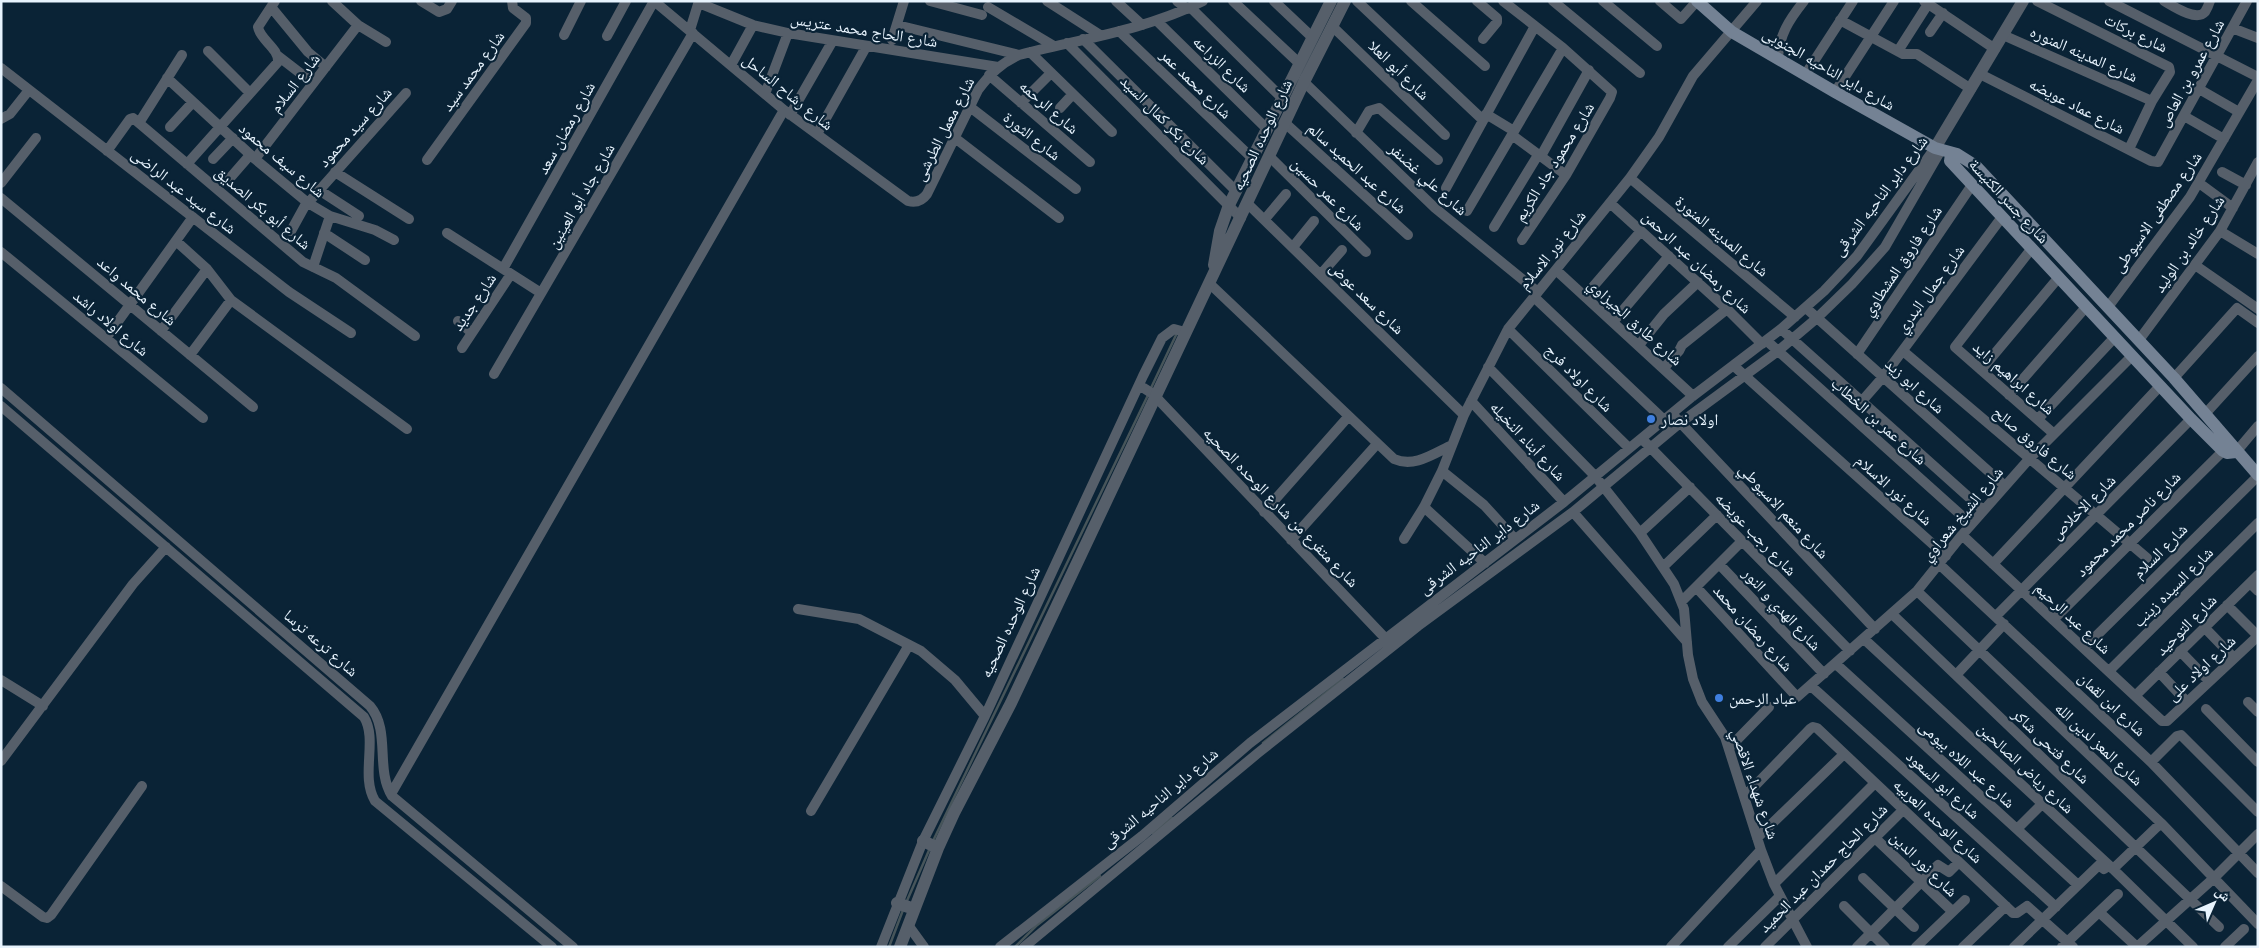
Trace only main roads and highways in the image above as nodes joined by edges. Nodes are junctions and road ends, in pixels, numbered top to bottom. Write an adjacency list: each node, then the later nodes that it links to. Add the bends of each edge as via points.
1 (1697, 1): 2 (main road, شارع داير الناحيه الجنوبى, via 1732,32 1834,92)
2 (1942, 148): 3 (main road, شارع جسر الكنيسة, via 1972,185 2191,419); 3 (main road, شارع جسر الكنيسة, via 1976,166 2206,413 2233,444)
3 (2230, 451): 4 (main road, شارع جسر الكنيسة)
4 (2258, 476)

